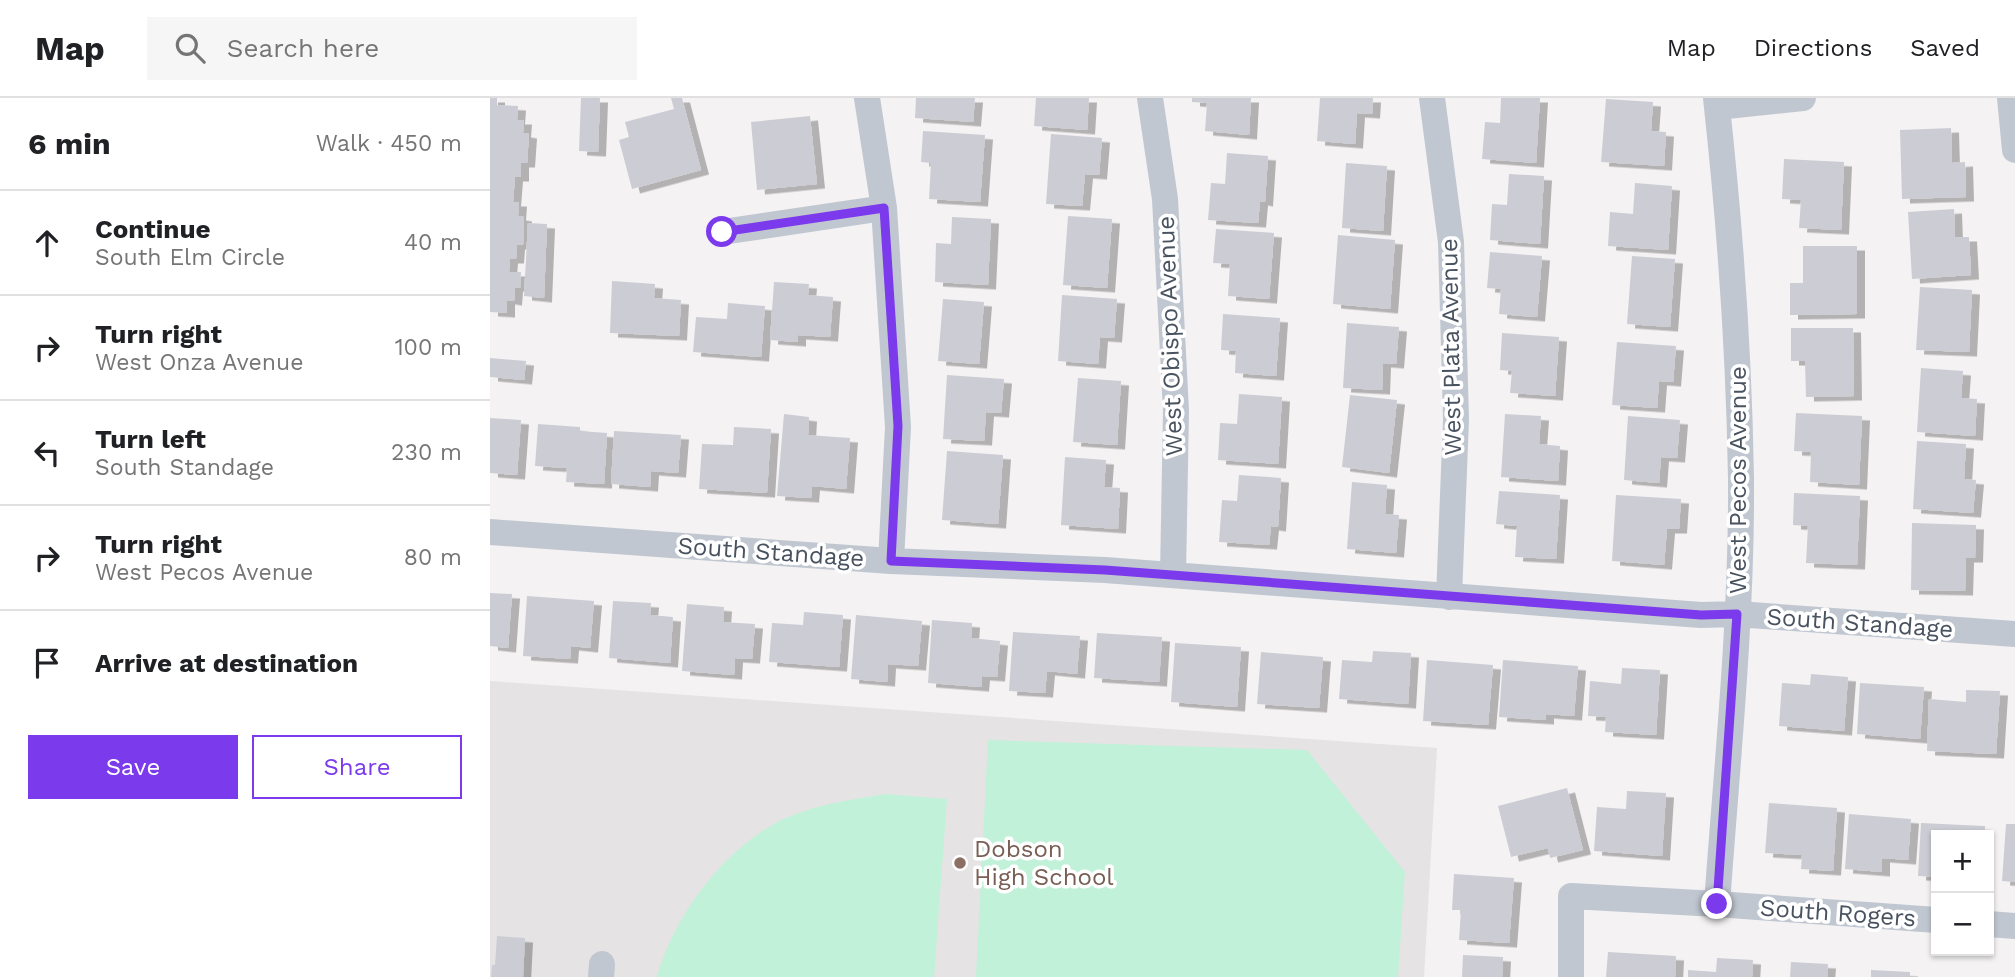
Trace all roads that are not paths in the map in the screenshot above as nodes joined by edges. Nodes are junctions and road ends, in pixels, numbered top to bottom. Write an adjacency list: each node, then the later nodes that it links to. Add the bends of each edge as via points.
1 (867, 98): 8 (street)
2 (1150, 98): 12 (street, West Obispo Avenue, via 1165,199 1176,411)
3 (1432, 98): 13 (street, West Plata Avenue, via 1451,242 1456,419)
4 (1803, 98): 6 (street)
5 (2010, 98): 7 (street)
6 (1717, 103): 14 (street, West Pecos Avenue, via 1734,278 1738,378)
7 (2015, 150)
8 (884, 208): 9 (street); 11 (street, via 898,426)
9 (722, 232)
10 (490, 532): 11 (street, South Standage)
11 (891, 561): 12 (street, South Standage)
12 (1174, 575): 13 (street, South Standage)
13 (1449, 597): 14 (street, South Standage)
14 (1737, 614): 15 (street, South Standage); 16 (street, West Pecos Avenue)
15 (2015, 634)
16 (1717, 904): 17 (street, South Rogers); 20 (street, South Rogers, via 1572,896)
17 (1931, 920)
18 (1994, 924): 19 (street)
19 (2015, 926)
20 (1571, 977)

